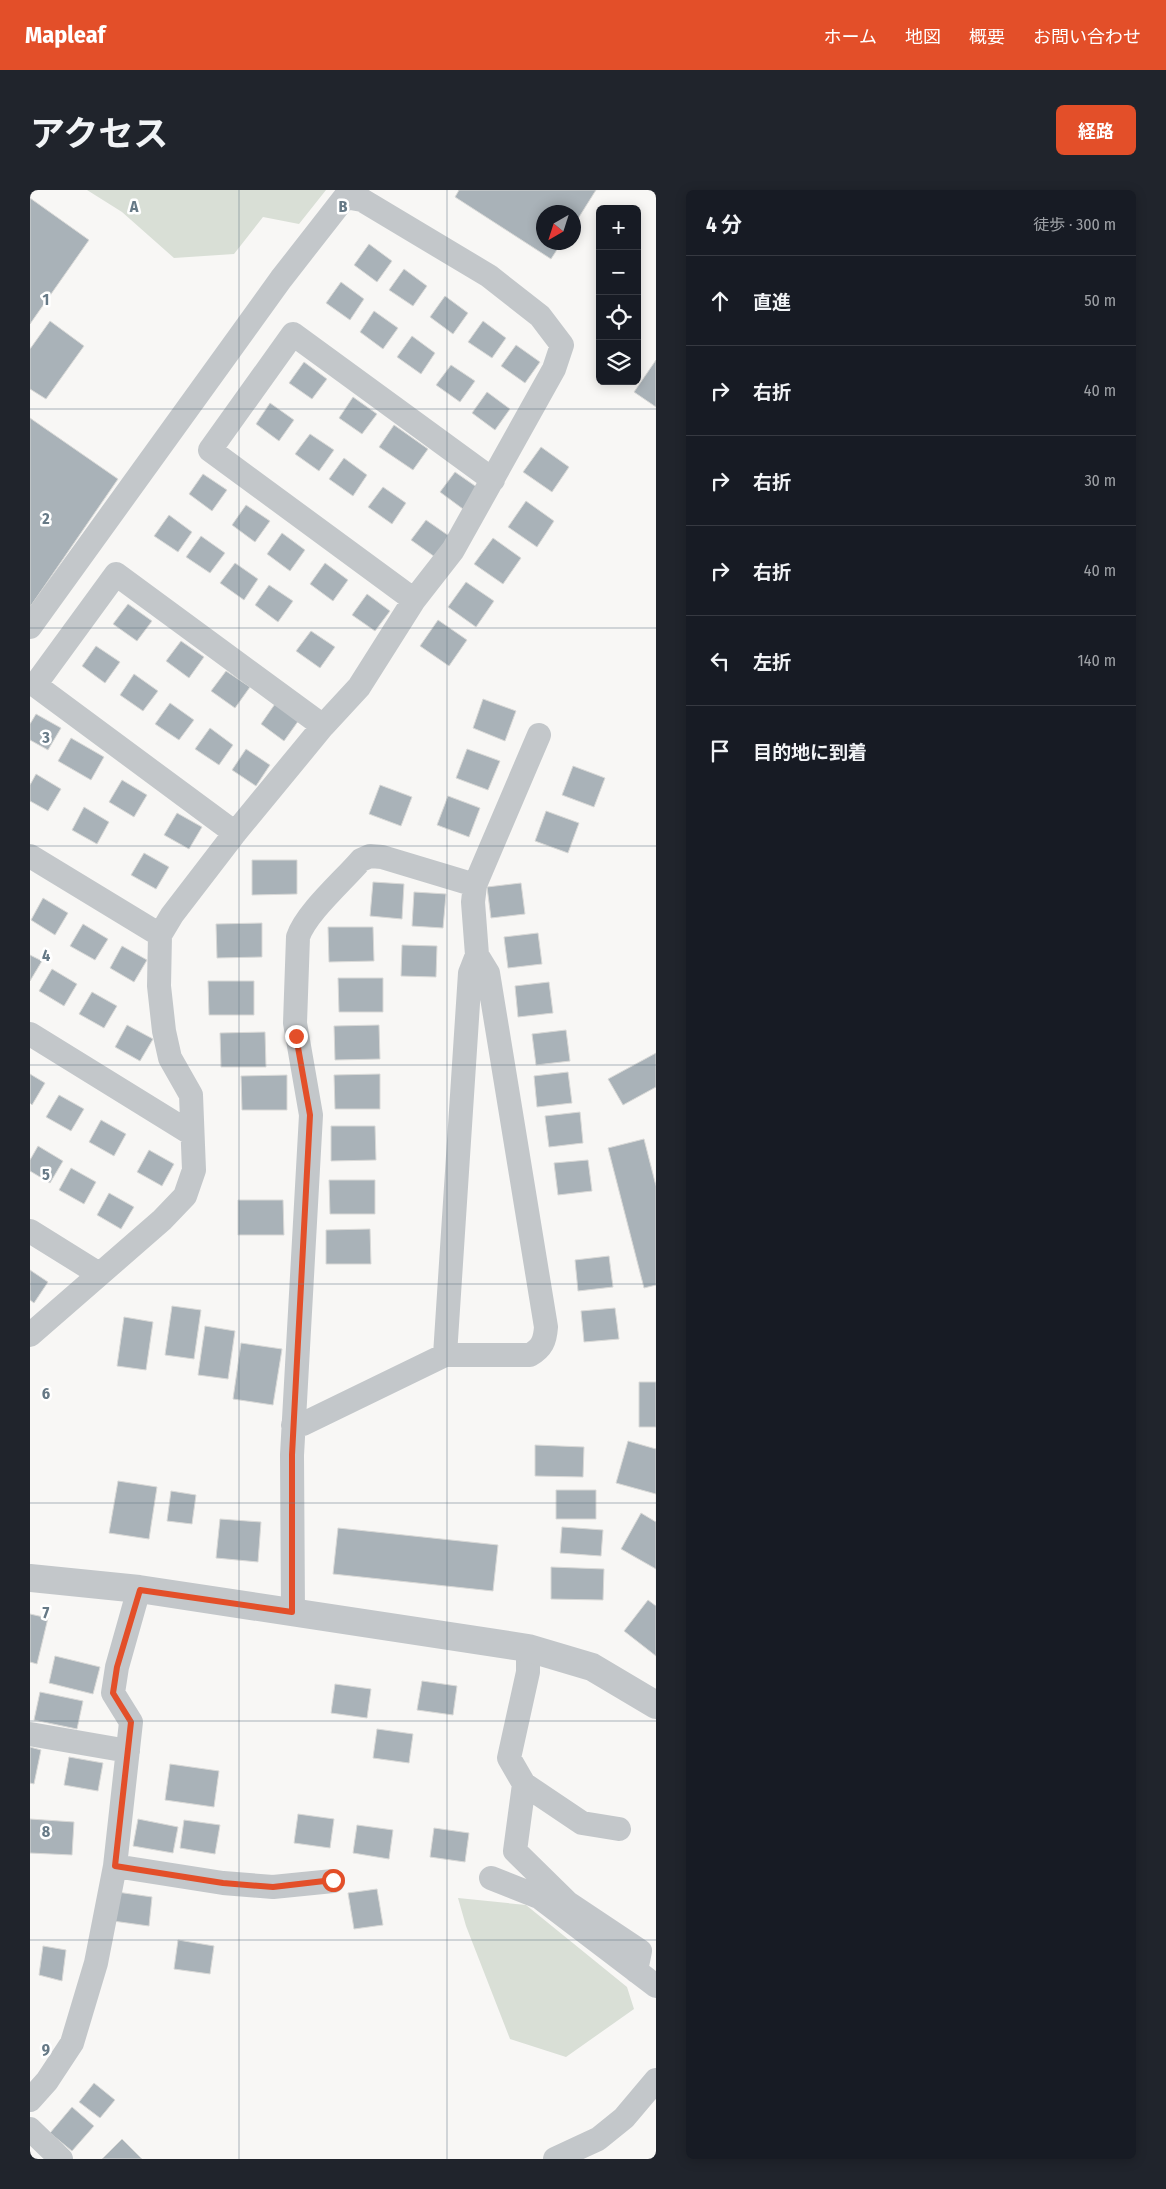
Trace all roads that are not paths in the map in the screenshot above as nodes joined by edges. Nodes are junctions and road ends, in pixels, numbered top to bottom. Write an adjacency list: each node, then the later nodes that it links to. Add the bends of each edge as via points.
1 (493, 480): 2 (street, via 453,550); 2 (street, via 293,334 210,450); 3 (street, via 554,368 562,345 540,316 488,276 362,200 345,197 275,286)
2 (414, 600): 4 (street, via 360,687)
3 (30, 627)
4 (323, 726): 6 (street); 6 (street, via 116,574 35,684)
5 (539, 735): 8 (street)
6 (235, 833): 9 (street)
7 (30, 856): 9 (street)
8 (475, 885): 10 (street); 17 (street, via 370,856 361,860 302,926 298,937 295,1023 310,1115)
9 (160, 935): 12 (street, via 159,986 164,1031 170,1058 191,1096)
10 (477, 956): 16 (street, via 470,973); 16 (street, via 488,973 546,1327 540,1349 530,1354)
11 (30, 1034): 12 (street)
12 (192, 1134): 14 (street, via 194,1170 186,1196)
13 (30, 1231): 14 (street)
14 (99, 1274): 15 (street)
15 (30, 1335)
16 (445, 1355): 17 (street, via 303,1424)
17 (293, 1425): 20 (street)
18 (30, 1578): 19 (street)
19 (140, 1590): 20 (street); 24 (street, via 117,1667 113,1693 131,1722)
20 (292, 1612): 21 (street)
21 (528, 1648): 22 (street, via 592,1667); 25 (street, via 528,1672 509,1758)
22 (656, 1705)
23 (30, 1734): 24 (street)
24 (128, 1751): 27 (street)
25 (524, 1784): 26 (street, via 582,1823); 30 (street, via 514,1851 568,1903 640,1951)
26 (619, 1829)
27 (115, 1866): 29 (street, via 223,1883 265,1886); 33 (street, via 96,1963 72,2043)
28 (491, 1878): 30 (street, via 539,1897)
29 (333, 1880)
30 (636, 1971): 31 (street)
31 (656, 1986)
32 (656, 2080): 36 (street, via 624,2118 598,2139)
33 (30, 2100)
34 (30, 2129): 35 (street)
35 (61, 2159)
36 (555, 2159)

